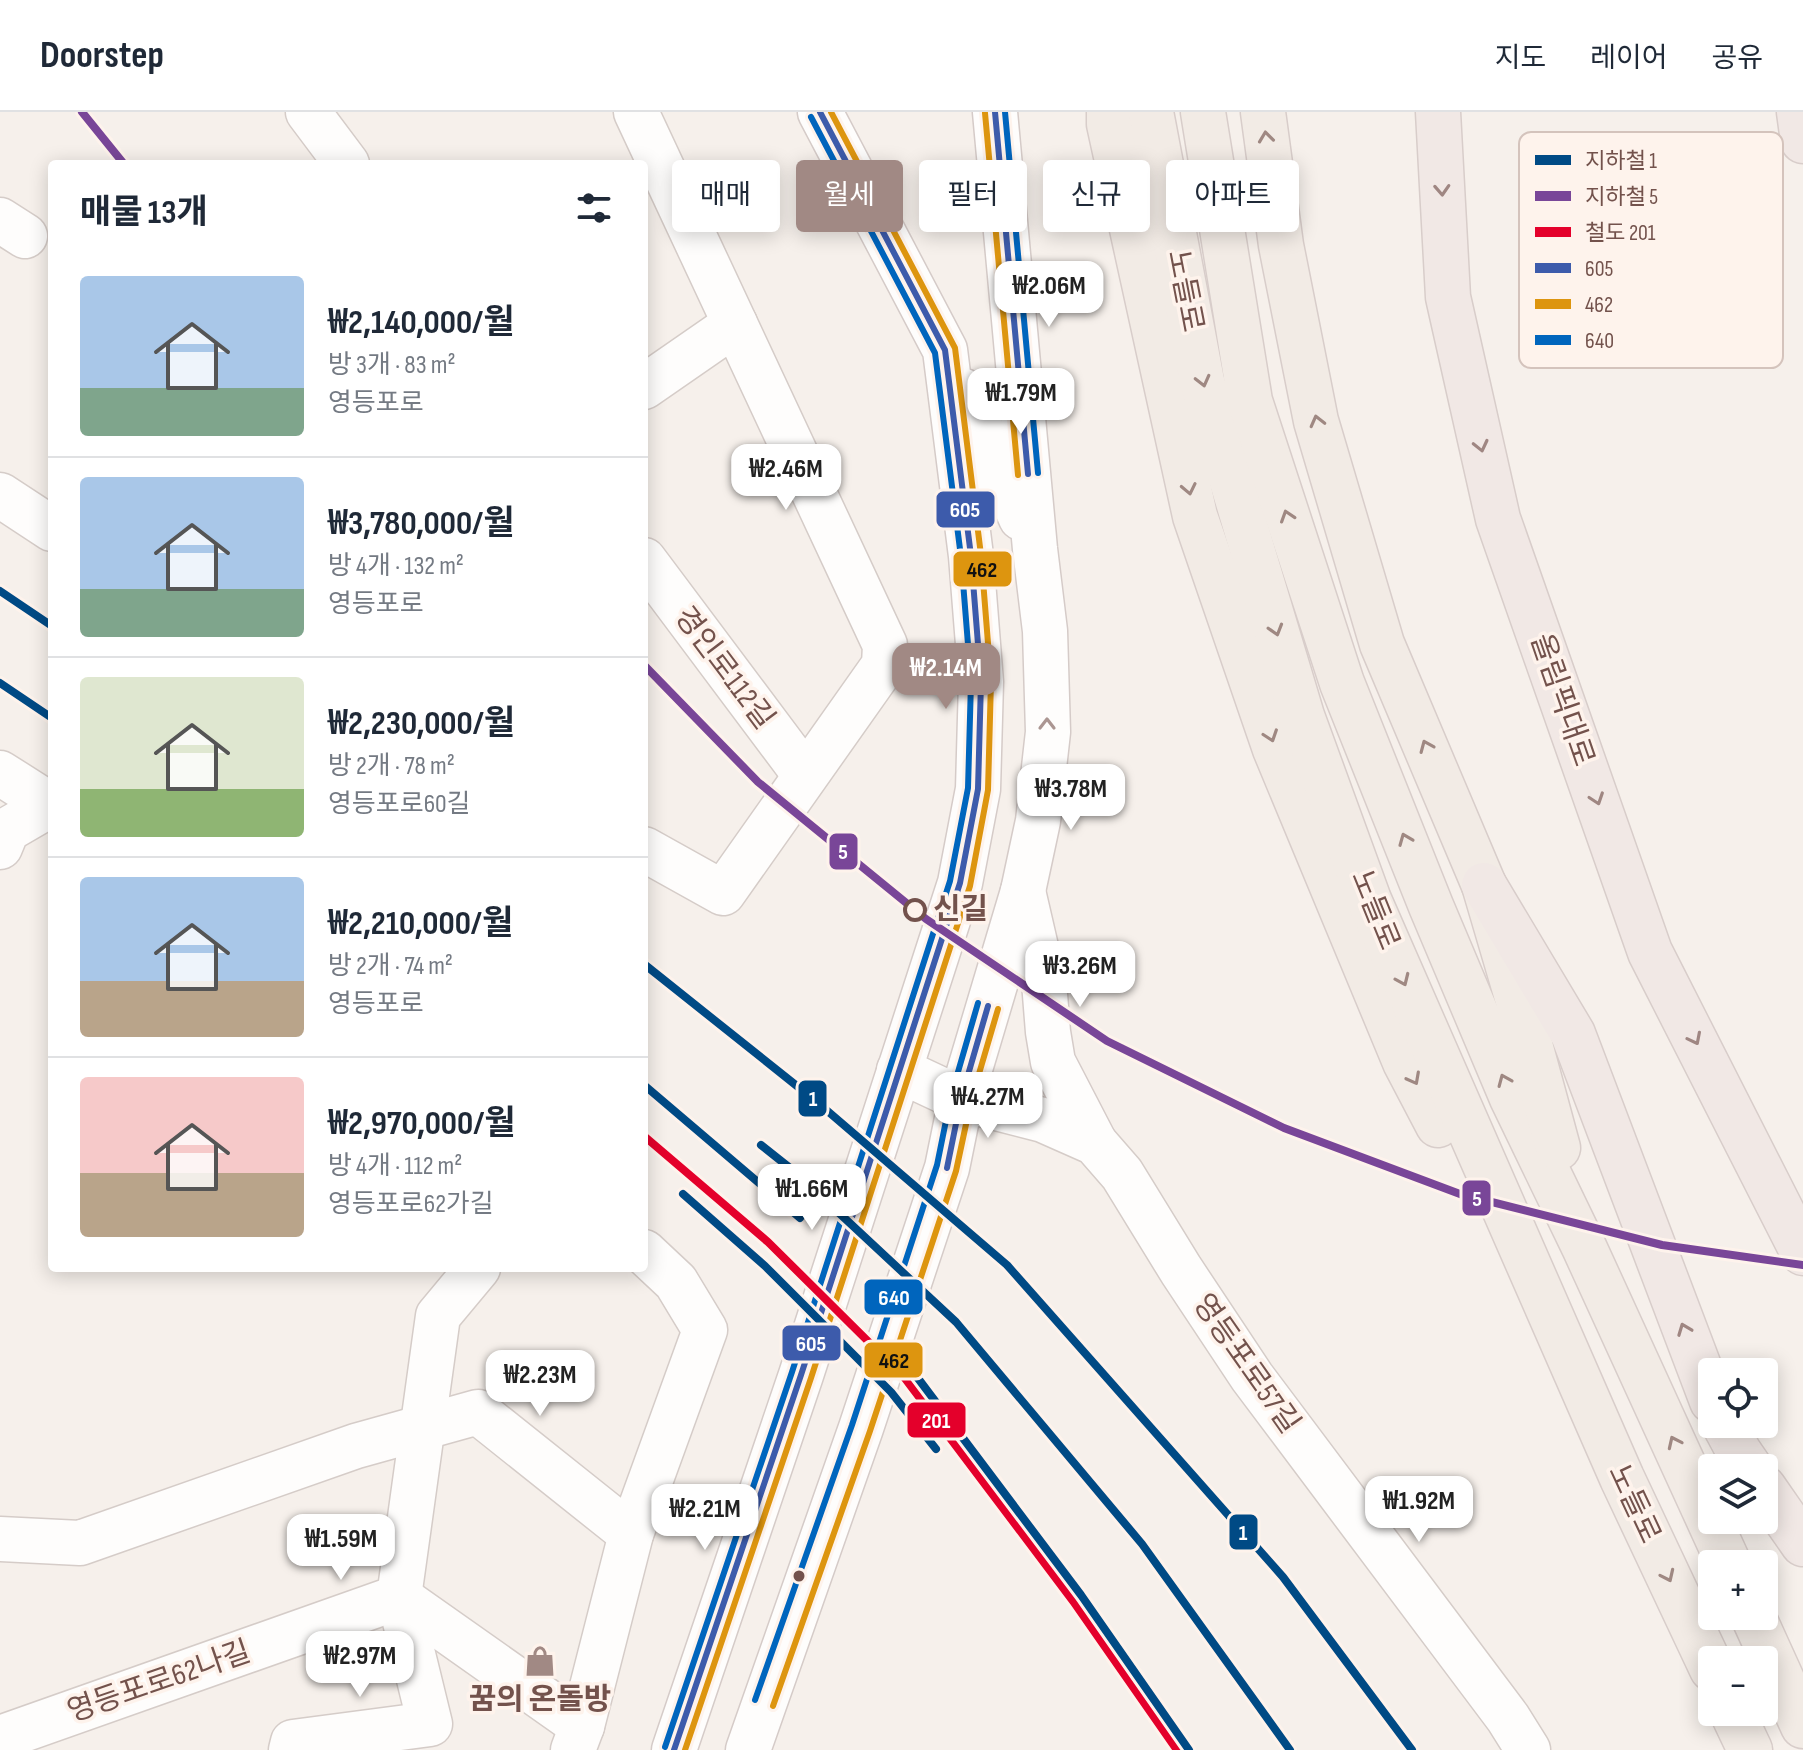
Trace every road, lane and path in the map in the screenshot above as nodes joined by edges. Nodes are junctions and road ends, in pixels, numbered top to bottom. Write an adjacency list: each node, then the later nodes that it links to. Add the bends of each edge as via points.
1 (308, 112): 12 (street)
2 (636, 112): 13 (street)
3 (820, 112): 14 (street)
4 (995, 112): 18 (street)
5 (1109, 112): 37 (main road, one-way to 37, via 1195,516 1275,749 1405,1062)
6 (1151, 112): 37 (main road, 노들로, one-way to 37, via 1202,381 1302,716 1369,900)
7 (1203, 112): 31 (main road, 노들로, one-way to 7, via 1512,1098 1337,669 1250,401)
8 (1263, 112): 26 (main road, one-way to 8, via 1382,644 1316,421 1281,245)
9 (1438, 112): 32 (highway, 올림픽대로, one-way to 32, via 1448,297 1498,519 1650,952)
10 (1799, 112): 11 (highway)
11 (1803, 141)
12 (344, 160)
13 (735, 324): 15 (street); 21 (street, via 885,645 884,665)
14 (945, 350): 18 (street); 28 (street, via 981,682 978,789 960,883)
15 (648, 384)
16 (0, 495): 17 (street)
17 (48, 526)
18 (1035, 549): 27 (street, one-way to 18, via 1048,732 1045,631)
19 (648, 565): 21 (street, 경인로112길)
20 (0, 773): 22 (street)
21 (805, 775): 25 (street, via 723,893)
22 (48, 804)
23 (48, 808): 24 (street, via 7,830)
24 (0, 847)
25 (648, 851)
26 (1484, 885): 31 (main road); 35 (highway, one-way to 26, via 1573,1034)
27 (1023, 891): 29 (street); 30 (street, via 1044,982 1053,1062)
28 (893, 1090): 29 (street, 영등포로57길); 51 (street)
29 (961, 1099): 30 (street, 영등포로57길, via 1043,1120); 52 (street, via 947,1168)
30 (1095, 1143): 53 (street, 영등포로57길, via 1122,1174 1252,1377)
31 (1584, 1247): 42 (main road, 노들로, one-way to 31)
32 (1803, 1253)
33 (648, 1256): 39 (street, via 676,1282 705,1330)
34 (475, 1272): 36 (street, via 438,1316)
35 (1698, 1364)
36 (422, 1428): 39 (street, via 478,1412); 40 (street, via 80,1543); 43 (street)
37 (1622, 1478): 45 (main road, 노들로, one-way to 45)
38 (1778, 1508): 41 (highway)
39 (631, 1534): 49 (street)
40 (0, 1539)
41 (1803, 1544)
42 (1723, 1550)
43 (399, 1597): 48 (street, 영등포로62나길); 49 (street); 50 (street, via 430,1724 293,1742)
44 (1759, 1630): 47 (main road)
45 (1701, 1646)
46 (1739, 1726): 54 (main road)
47 (1803, 1726)
48 (0, 1738)
49 (578, 1738)
50 (291, 1750)
51 (674, 1750)
52 (748, 1750)
53 (1528, 1750)
54 (1750, 1750)

